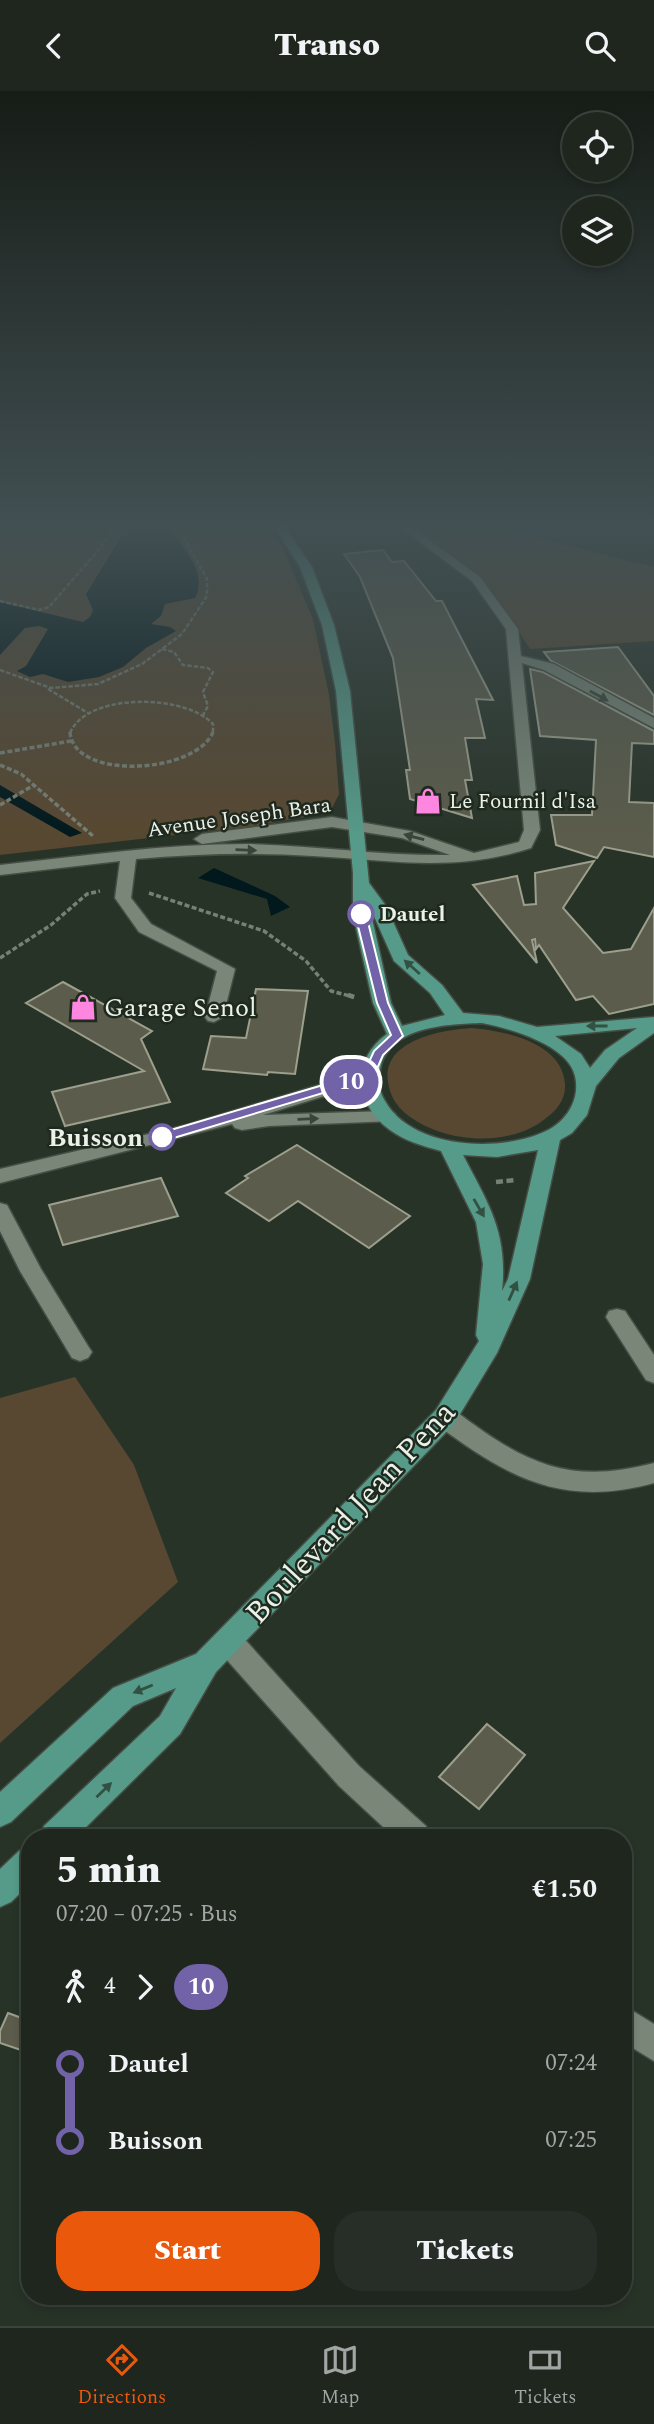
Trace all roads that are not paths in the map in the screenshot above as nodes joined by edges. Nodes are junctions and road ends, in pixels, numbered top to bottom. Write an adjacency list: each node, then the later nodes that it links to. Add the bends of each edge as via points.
1 (329, 631): 5 (main road, via 343,691)
2 (512, 631): 3 (street)
3 (515, 659): 4 (street, one-way to 4, via 549,667); 8 (street, Avenue Joseph Bara, via 532,830 525,845 505,853)
4 (654, 724)
5 (356, 825): 6 (street, Avenue Joseph Bara, via 332,822 284,827); 7 (main road); 8 (street, Avenue Joseph Bara, one-way to 5, via 405,834)
6 (129, 856): 7 (street, Avenue Joseph Bara, one-way to 7, via 218,849); 9 (street, Avenue Joseph Bara); 11 (street, via 123,898 145,928 226,969)
7 (359, 857): 8 (street, Avenue Joseph Bara, via 446,861); 10 (main road)
8 (470, 857)
9 (0, 870)
10 (361, 883): 12 (main road, one-way to 10, via 436,989 400,957 378,906); 15 (main road, via 365,935 382,1003)
11 (214, 1017)
12 (457, 1018): 14 (main road, via 506,1021); 15 (main road)
13 (654, 1024): 14 (main road, one-way to 14); 17 (main road, via 612,1054)
14 (539, 1033): 17 (main road, via 572,1057 582,1071)
15 (397, 1036): 16 (main road, via 378,1054)
16 (369, 1076): 18 (main road, via 372,1097); 19 (street)
17 (585, 1087): 20 (main road, via 580,1111)
18 (387, 1117): 19 (street, one-way to 18, via 269,1120); 21 (main road, via 414,1136)
19 (191, 1130): 22 (street)
20 (551, 1136): 21 (main road, via 503,1150); 26 (main road, Boulevard Jean Pena, one-way to 20, via 519,1279)
21 (449, 1147): 26 (main road, Boulevard Jean Pena, one-way to 26, via 487,1221 494,1264)
22 (0, 1176)
23 (0, 1210): 25 (street)
24 (617, 1317): 27 (street)
25 (80, 1352)
26 (485, 1353): 28 (main road, Boulevard Jean Pena)
27 (654, 1374)
28 (445, 1417): 29 (street, via 526,1471 572,1483 628,1483); 30 (main road, Boulevard Jean Pena)
29 (654, 1473)
30 (229, 1642): 31 (main road, Boulevard Jean Pena); 34 (street, via 349,1776)
31 (206, 1663): 32 (main road, Boulevard Jean Pena, one-way to 32, via 123,1697); 33 (main road, Boulevard Jean Pena, one-way to 31, via 170,1725)
32 (0, 1812)
33 (63, 1829)
34 (406, 1829)
35 (21, 1871): 36 (main road)
36 (0, 1891)
37 (632, 2028): 38 (street)
38 (654, 2044)

